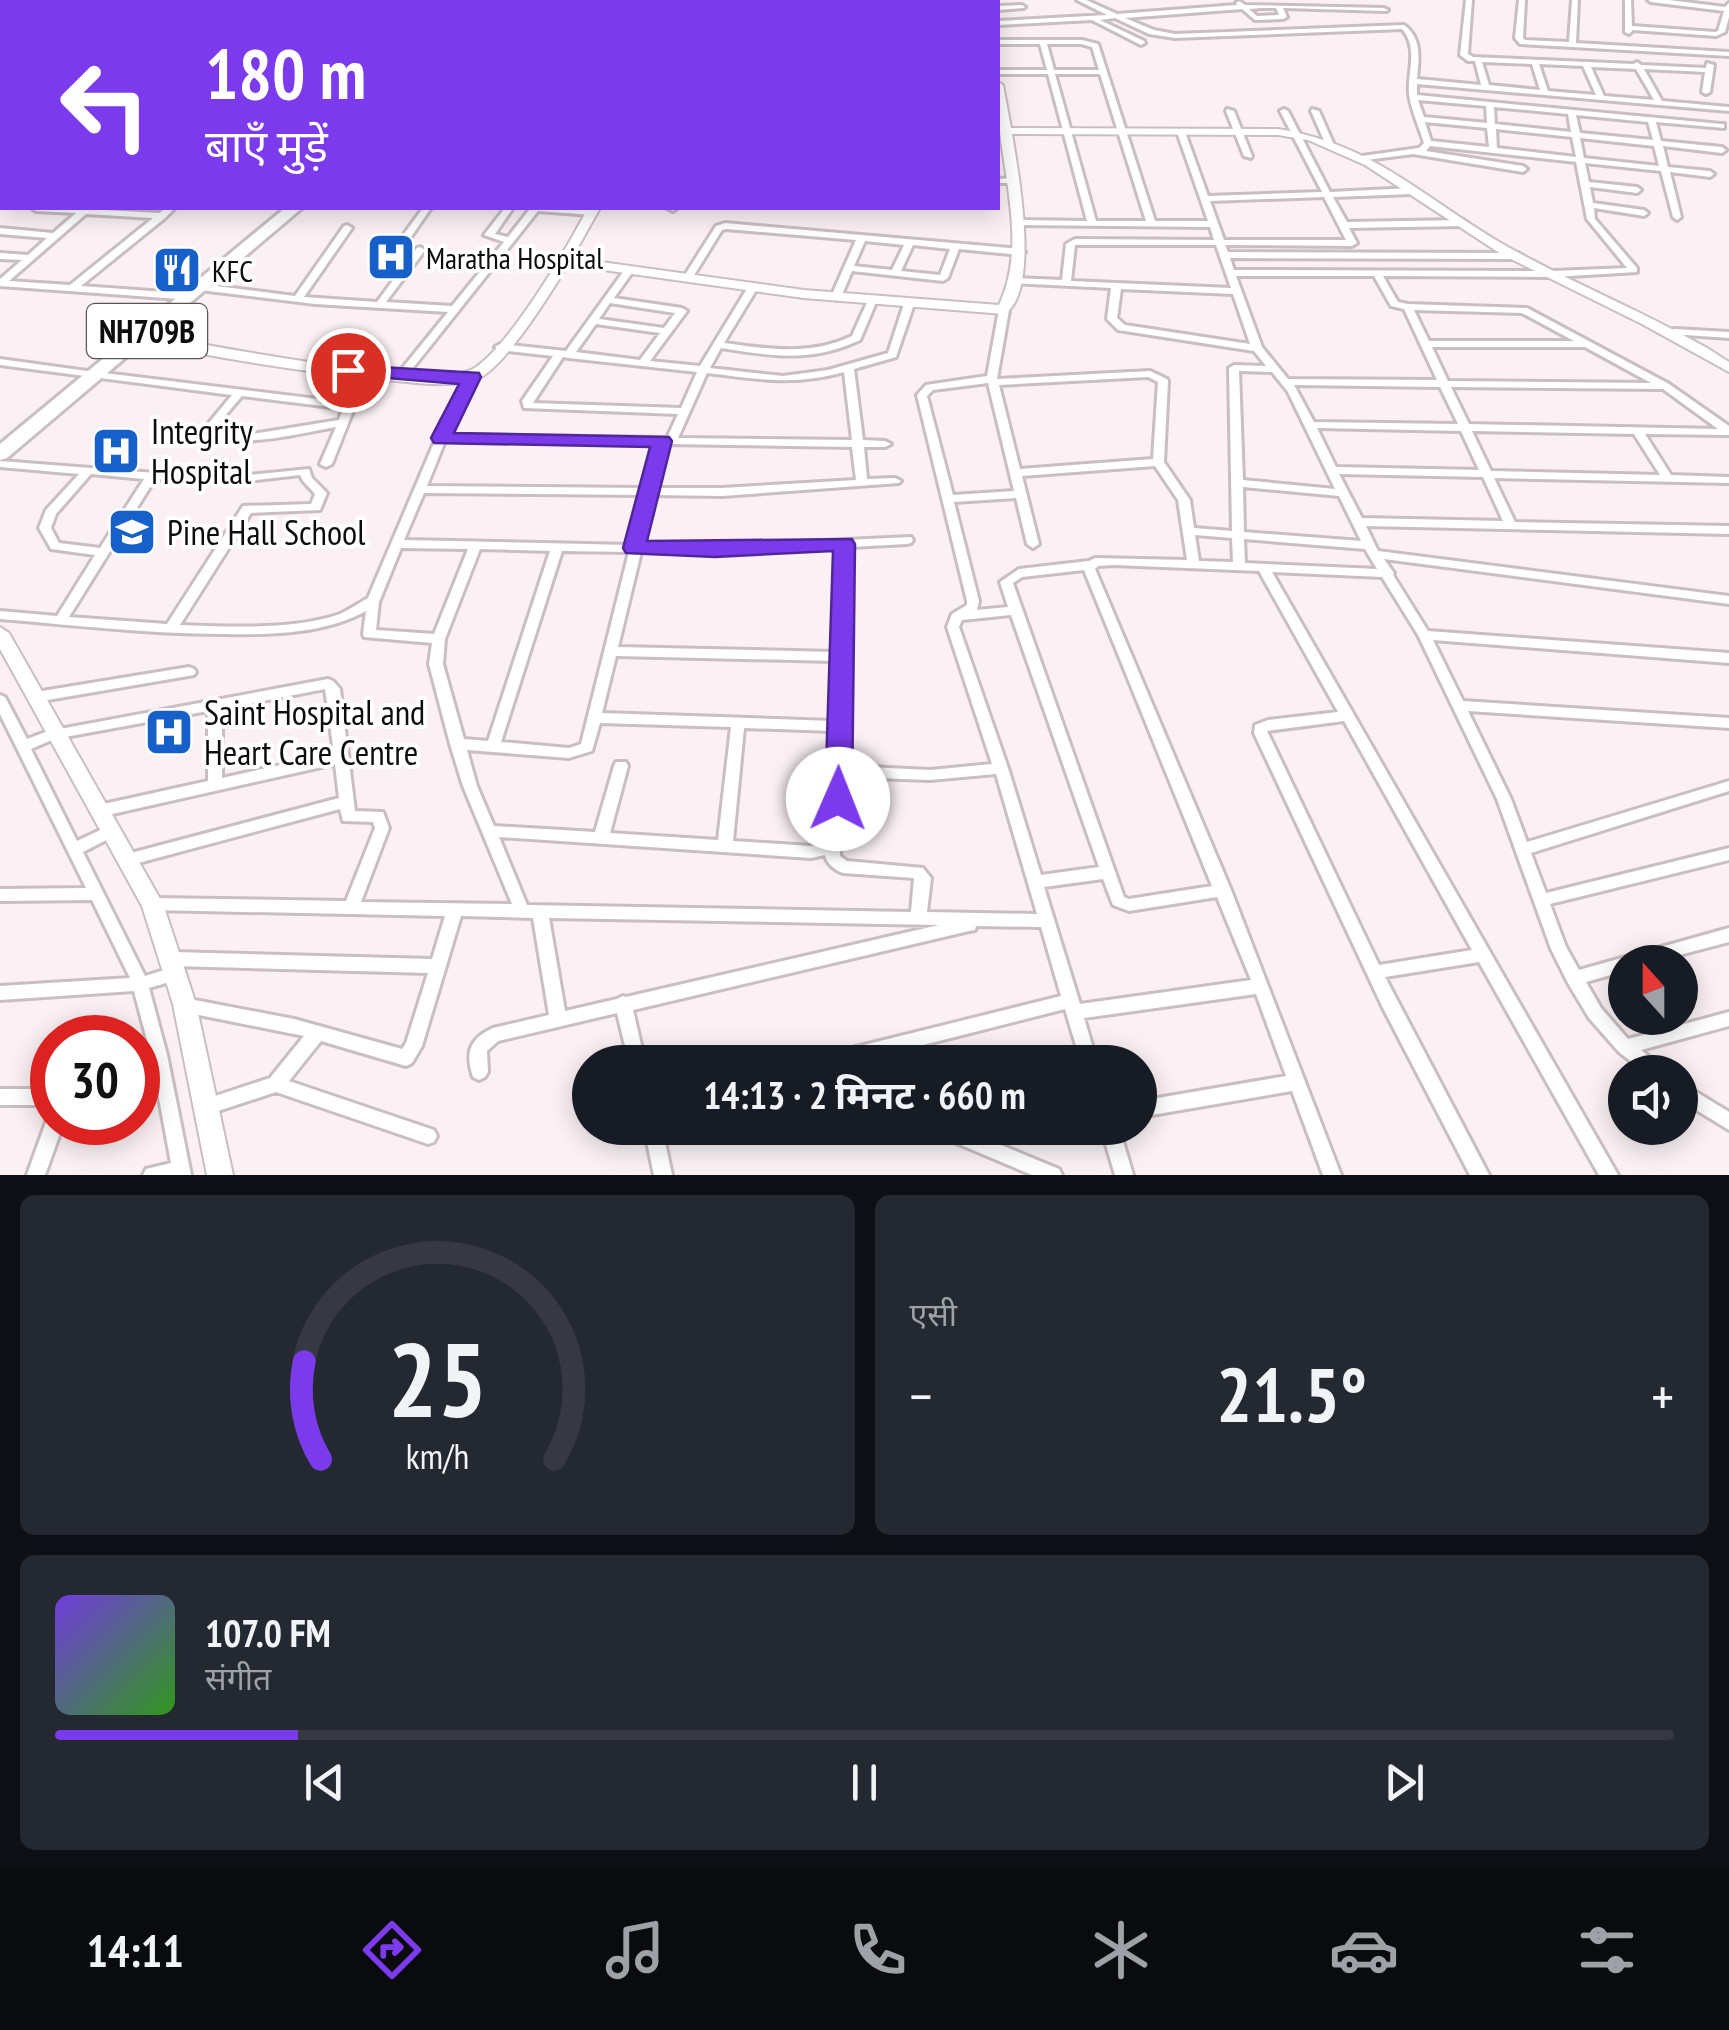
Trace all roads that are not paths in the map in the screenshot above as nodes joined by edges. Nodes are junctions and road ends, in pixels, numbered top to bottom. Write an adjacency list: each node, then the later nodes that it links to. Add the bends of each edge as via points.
1 (1080, 0): 17 (street)
2 (1144, 0): 16 (street)
3 (1387, 0): 15 (street)
4 (1468, 0): 31 (street, via 1464,54)
5 (1522, 0): 27 (street, via 1520,40)
6 (1575, 0): 27 (street)
7 (1628, 0): 21 (street)
8 (1651, 0): 9 (street)
9 (1680, 2): 13 (street); 23 (street)
10 (1240, 3): 11 (street, via 1255,18 1283,17 1279,8); 16 (street)
11 (1311, 5): 15 (street); 22 (street)
12 (1022, 7): 14 (street)
13 (1728, 7): 23 (street, via 1719,34)
14 (1000, 8)
15 (1384, 10): 20 (street)
16 (1154, 12): 17 (street)
17 (1114, 16): 18 (street); 22 (street, via 1175,36)
18 (1096, 20): 19 (street); 26 (street)
19 (1000, 23)
20 (1391, 26): 22 (street); 39 (street, via 1413,35)
21 (1630, 28): 23 (street); 28 (street)
22 (1329, 31)
23 (1686, 32)
24 (1000, 42): 25 (street)
25 (1043, 42): 37 (street); 38 (street, via 1092,44)
26 (1141, 42)
27 (1572, 44): 28 (street)
28 (1628, 46): 29 (street); 34 (street)
29 (1712, 52): 30 (street); 35 (street)
30 (1729, 54)
31 (1478, 60): 32 (street); 40 (street)
32 (1534, 63): 33 (street); 42 (street)
33 (1586, 65): 34 (street); 44 (street)
34 (1640, 67): 35 (street); 45 (street)
35 (1709, 70): 41 (street)
36 (1000, 72): 37 (street)
37 (1049, 72): 38 (street); 57 (street)
38 (1104, 72): 58 (street)
39 (1414, 81): 40 (street); 43 (street)
40 (1486, 88): 42 (street)
41 (1706, 92)
42 (1545, 93): 44 (street)
43 (1414, 97): 46 (street); 52 (street)
44 (1601, 97): 45 (street)
45 (1659, 102): 47 (street)
46 (1490, 106): 51 (street); 54 (street)
47 (1729, 109)
48 (1230, 111): 60 (street)
49 (1284, 111): 61 (street)
50 (1315, 111): 65 (street)
51 (1572, 114): 53 (street); 62 (street)
52 (1420, 119): 54 (street); 63 (street)
53 (1652, 120): 55 (street); 64 (street)
54 (1493, 126): 62 (street); 66 (street)
55 (1721, 126)
56 (1001, 131): 57 (street); 75 (street)
57 (1068, 131): 58 (street); 96 (street)
58 (1123, 132): 59 (street); 97 (street)
59 (1181, 132): 60 (street); 80 (street)
60 (1239, 132): 61 (street); 69 (street)
61 (1294, 133): 65 (street); 79 (street)
62 (1577, 135): 64 (street); 71 (street)
63 (1428, 143): 66 (street); 68 (street)
64 (1660, 144): 67 (street); 73 (street)
65 (1330, 145): 70 (street)
66 (1493, 150): 71 (street)
67 (1722, 150)
68 (1414, 152): 70 (street); 72 (street)
69 (1248, 156)
70 (1362, 159): 78 (street)
71 (1580, 160): 73 (street); 76 (street)
72 (1523, 169)
73 (1665, 169): 74 (street); 93 (street)
74 (1710, 174)
75 (1004, 181): 95 (street)
76 (1585, 184): 77 (street); 81 (street)
77 (1637, 190)
78 (1412, 191): 79 (street); 94 (street)
79 (1326, 194): 80 (street); 99 (street)
80 (1205, 199): 98 (street)
81 (1588, 205): 91 (street); 120 (street, via 1595,227 1634,270)
82 (68, 210): 90 (street)
83 (169, 210): 92 (street)
84 (283, 210): 130 (highway, NH709B)
85 (292, 210): 126 (highway, NH709B)
86 (426, 210): 106 (street)
87 (508, 210): 104 (street, via 489,235)
88 (534, 210): 104 (street)
89 (593, 210): 114 (street)
90 (84, 211): 92 (street); 102 (street)
91 (1644, 212)
92 (162, 216): 128 (street)
93 (1677, 216)
94 (1463, 223): 99 (street); 112 (street)
95 (1018, 224): 96 (street); 110 (street)
96 (1092, 224): 97 (street)
97 (1151, 224): 98 (street)
98 (1214, 224): 108 (street)
99 (1343, 225): 108 (street, via 1351,244)
100 (348, 228): 132 (street)
101 (0, 231): 102 (street)
102 (56, 236): 113 (street)
103 (862, 238): 105 (street); 115 (street); 121 (street, via 725,226)
104 (511, 241): 138 (street)
105 (910, 242): 107 (street); 117 (street)
106 (401, 246)
107 (956, 246): 110 (street); 117 (street, via 943,278)
108 (1222, 249): 112 (street); 118 (street); 124 (street, via 1075,242)
109 (420, 250): 136 (street)
110 (1020, 252): 122 (street)
111 (0, 256): 113 (street)
112 (1518, 256): 120 (street)
113 (29, 258): 123 (street)
114 (566, 261): 116 (street); 148 (street)
115 (848, 268): 117 (street); 131 (street)
116 (629, 270): 121 (street); 133 (street)
117 (894, 274)
118 (1230, 274): 119 (street); 129 (street)
119 (1378, 274): 120 (street); 137 (street, via 1394,304)
120 (1553, 274): 142 (street)
121 (688, 278): 127 (street)
122 (1015, 282): 124 (street); 139 (street)
123 (0, 283): 128 (street)
124 (1066, 284): 125 (street)
125 (1116, 286): 129 (street); 149 (street, via 1112,319 1122,328)
126 (200, 287): 132 (street); 144 (highway, NH709B)
127 (753, 287): 131 (street); 147 (street)
128 (72, 288): 130 (street)
129 (1236, 291): 149 (street)
130 (179, 296): 144 (highway, NH709B)
131 (836, 297): 134 (street)
132 (297, 299): 136 (street)
133 (608, 300): 140 (street); 141 (street, via 681,309)
134 (872, 300): 135 (street); 147 (street, via 856,338 840,345 788,354)
135 (909, 304): 139 (street); 153 (street, via 892,355)
136 (378, 305): 138 (street)
137 (1408, 307): 145 (street); 146 (street, via 1524,310)
138 (454, 309): 158 (street)
139 (1004, 310): 160 (street)
140 (593, 320): 141 (street); 150 (street)
141 (667, 331): 152 (street)
142 (1675, 332): 143 (street); 154 (street)
143 (1729, 335)
144 (136, 336): 157 (highway, NH709B); 158 (street)
145 (1426, 344): 146 (street); 162 (street)
146 (1592, 344): 163 (street)
147 (718, 345): 156 (street)
148 (500, 348): 150 (street); 159 (street)
149 (1257, 348): 155 (street)
150 (565, 354): 152 (street); 165 (street, via 528,406)
151 (0, 362): 157 (street)
152 (643, 363): 156 (street)
153 (849, 368): 156 (street, via 796,379); 173 (street)
154 (1729, 368)
155 (1272, 369): 161 (street); 189 (street, via 1234,368)
156 (704, 370): 165 (street)
157 (92, 375): 164 (street); 175 (highway, NH709B); 176 (highway, NH709B)
158 (401, 376): 159 (street)
159 (472, 377): 171 (street)
160 (992, 381): 177 (street, via 1161,377); 182 (street); 194 (street, via 924,390)
161 (1285, 382): 162 (street); 167 (street)
162 (1444, 383): 163 (street); 168 (street)
163 (1665, 386): 170 (street)
164 (240, 392): 166 (street, via 342,404 348,410); 166 (street, via 212,424 213,433 247,438)
165 (685, 411): 172 (street)
166 (344, 422): 179 (street)
167 (1311, 425): 168 (street); 180 (street)
168 (1466, 427): 169 (street); 183 (street)
169 (1636, 430): 170 (street); 185 (street)
170 (1729, 432)
171 (441, 438): 172 (street); 190 (street)
172 (666, 441): 173 (street); 191 (street)
173 (856, 444): 174 (street); 188 (street)
174 (885, 444)
175 (0, 446)
176 (0, 454)
177 (1158, 462): 182 (street); 198 (street, via 1182,494)
178 (0, 464): 181 (street)
179 (326, 464)
180 (1333, 470): 183 (street); 192 (street)
181 (88, 471): 184 (street); 208 (street, via 50,513 46,528 55,546)
182 (1016, 473): 193 (street)
183 (1488, 475): 185 (street); 196 (street)
184 (151, 476): 208 (street); 220 (street, via 220,482 304,471 322,496 312,508 247,509)
185 (1668, 479): 186 (street)
186 (1729, 480)
187 (895, 481): 188 (street)
188 (862, 483): 191 (street)
189 (1238, 483): 192 (street); 199 (street)
190 (420, 489): 191 (street); 201 (street)
191 (650, 492): 206 (street)
192 (1343, 492): 195 (street)
193 (1021, 494): 194 (street); 203 (street)
194 (948, 499): 218 (street, via 973,601)
195 (1357, 522): 196 (street); 207 (street)
196 (1511, 525): 197 (street)
197 (1729, 530)
198 (1189, 531): 199 (street); 210 (street)
199 (1240, 535): 207 (street); 211 (street)
200 (907, 540): 202 (street)
201 (398, 544): 204 (street); 215 (street)
202 (844, 544): 206 (street); 225 (street)
203 (1032, 544)
204 (476, 545): 205 (street); 223 (street)
205 (557, 547): 206 (street); 239 (street)
206 (634, 548): 224 (street)
207 (1372, 550): 213 (street); 214 (street)
208 (103, 552): 219 (street)
209 (1091, 565): 210 (street); 216 (street, via 1012,575 1006,582); 258 (street)
210 (1194, 565): 211 (street)
211 (1239, 568): 212 (street)
212 (1264, 569): 213 (street); 232 (street)
213 (1388, 574): 222 (street)
214 (1729, 600)
215 (374, 601): 220 (street, via 343,617 273,630); 223 (street, via 370,634)
216 (1016, 610): 218 (street); 256 (street)
217 (0, 615): 219 (street)
218 (957, 617): 242 (street, via 952,627)
219 (61, 619): 220 (street)
220 (172, 627)
221 (0, 633): 228 (street)
222 (1424, 634): 226 (street); 231 (street)
223 (439, 639): 238 (street, via 436,664)
224 (610, 651): 225 (street); 233 (street)
225 (842, 658): 236 (street)
226 (1729, 658)
227 (189, 672): 228 (street)
228 (36, 697): 237 (street)
229 (0, 700): 237 (street)
230 (215, 704): 237 (street); 240 (street, via 328,684); 244 (street)
231 (1459, 706): 235 (street); 253 (street)
232 (1348, 716): 272 (street); 275 (street, via 1268,725 1260,734)
233 (594, 718): 234 (street); 239 (street, via 587,747 577,753)
234 (738, 723): 236 (street); 251 (street)
235 (1729, 723)
236 (840, 726): 243 (street)
237 (43, 739): 247 (street); 250 (street)
238 (456, 744): 239 (street); 248 (street)
239 (493, 747)
240 (341, 758): 244 (street); 246 (street)
241 (622, 766): 249 (street)
242 (1000, 768): 243 (street, via 930,775); 257 (street)
243 (839, 771): 252 (street)
244 (215, 786): 247 (street)
245 (1729, 786): 253 (street)
246 (346, 802): 255 (street); 263 (street, via 351,820 374,815 382,828)
247 (104, 826): 250 (street); 255 (street)
248 (488, 831): 249 (street); 265 (street)
249 (601, 838): 251 (street)
250 (79, 847): 259 (street)
251 (725, 847): 252 (street)
252 (832, 848): 267 (street, via 843,866 918,872)
253 (1525, 850): 261 (street)
254 (1729, 854): 261 (street)
255 (127, 860): 262 (street)
256 (1109, 872): 257 (street); 258 (street, via 1124,905)
257 (1034, 882): 269 (street)
258 (1223, 890): 278 (street)
259 (98, 894): 260 (street); 276 (street)
260 (0, 895)
261 (1542, 900): 277 (street)
262 (152, 904): 263 (street); 276 (street)
263 (351, 908): 264 (street)
264 (456, 910): 265 (street); 273 (street)
265 (522, 911): 266 (street)
266 (540, 911): 267 (street); 283 (street)
267 (918, 918): 268 (street)
268 (991, 920): 269 (street); 280 (street)
269 (1046, 921): 282 (street)
270 (1729, 935): 271 (street)
271 (1693, 945)
272 (1482, 955): 275 (street); 314 (street)
273 (438, 966): 276 (street); 285 (street, via 406,1058)
274 (1608, 969): 277 (street)
275 (1375, 972): 313 (street)
276 (161, 975): 279 (street); 281 (street); 305 (street)
277 (1574, 978): 289 (street)
278 (1261, 986): 282 (street); 292 (street)
279 (0, 992)
280 (622, 1002): 283 (street); 286 (street)
281 (184, 1005): 285 (street); 297 (street)
282 (1071, 1006): 287 (street); 288 (street)
283 (558, 1018): 291 (street, via 484,1038 476,1058)
284 (1729, 1019): 289 (street)
285 (318, 1032): 293 (street)
286 (633, 1045)
287 (902, 1045)
288 (1084, 1045)
289 (1625, 1047): 290 (street)
290 (1635, 1055)
291 (479, 1072)
292 (1297, 1082): 298 (street); 312 (street)
293 (276, 1084): 297 (street); 300 (street)
294 (0, 1097): 295 (street)
295 (30, 1097)
296 (1698, 1100): 299 (street)
297 (206, 1107): 308 (street)
298 (1157, 1107)
299 (1725, 1116)
300 (428, 1136)
301 (47, 1145): 306 (street)
302 (657, 1145): 309 (street)
303 (982, 1145): 310 (street)
304 (1115, 1145): 311 (street)
305 (181, 1172): 307 (street)
306 (36, 1175)
307 (152, 1175)
308 (220, 1175)
309 (663, 1175)
310 (1053, 1175)
311 (1124, 1175)
312 (1332, 1175)
313 (1480, 1175)
314 (1609, 1175)

